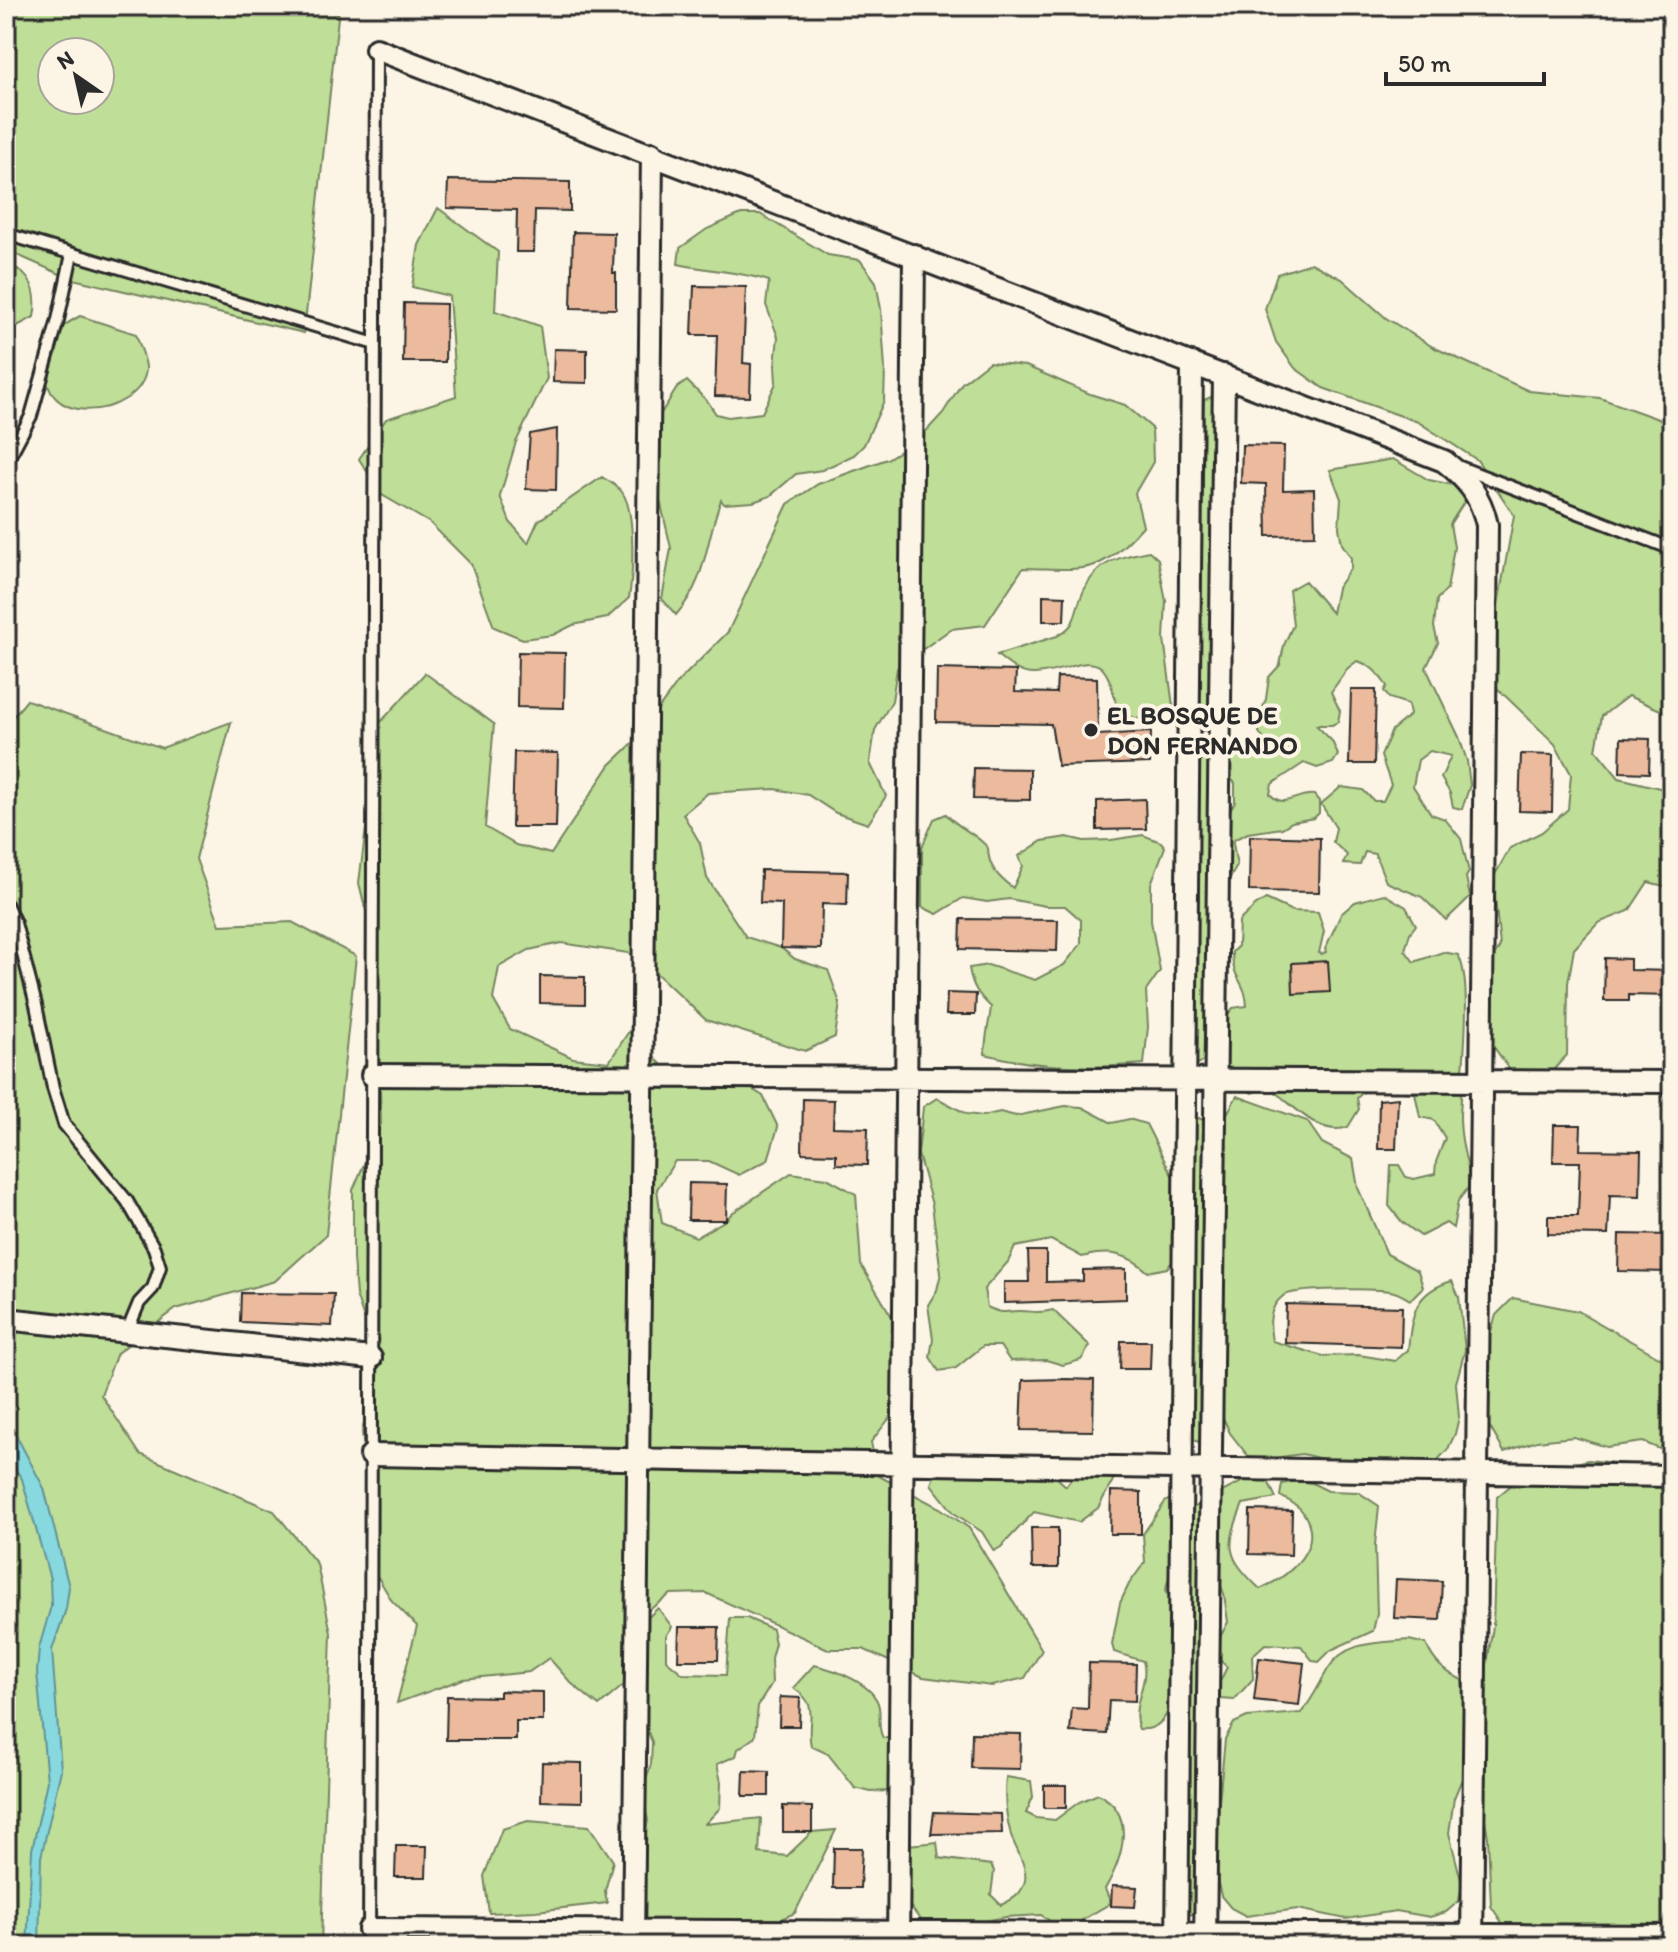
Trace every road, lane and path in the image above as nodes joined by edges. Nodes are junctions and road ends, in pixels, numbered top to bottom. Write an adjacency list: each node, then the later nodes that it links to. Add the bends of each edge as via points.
1 (376, 49): 2 (street); 6 (lane)
2 (652, 153): 5 (street); 16 (street)
3 (6, 234): 4 (lane)
4 (72, 254): 6 (lane); 10 (lane, via 31,416)
5 (914, 255): 7 (street); 17 (street)
6 (375, 344): 15 (lane)
7 (1192, 363): 8 (street); 12 (street)
8 (1224, 375): 9 (street); 13 (street)
9 (1444, 461): 11 (lane); 20 (street, via 1474,488 1487,525)
10 (6, 463)
11 (1672, 549)
12 (1189, 723): 13 (lane); 18 (street)
13 (1219, 724): 19 (street)
14 (6, 904): 23 (lane, via 64,1124 127,1201 160,1267)
15 (372, 1075): 16 (street); 24 (lane)
16 (642, 1076): 17 (street); 26 (street)
17 (906, 1078): 18 (street); 27 (street)
18 (1187, 1079): 19 (street); 28 (street)
19 (1215, 1080): 20 (street); 29 (street)
20 (1482, 1081): 21 (street); 30 (street)
21 (1672, 1082)
22 (6, 1319): 23 (street)
23 (127, 1332): 24 (street)
24 (371, 1358): 25 (lane)
25 (371, 1455): 26 (street); 33 (lane)
26 (638, 1459): 27 (street); 34 (street)
27 (902, 1464): 28 (street); 35 (street)
28 (1182, 1468): 29 (street); 36 (street)
29 (1210, 1469): 30 (street); 37 (street)
30 (1478, 1473): 31 (street); 38 (street)
31 (1672, 1476)
32 (1672, 1936): 38 (street)
33 (369, 1937): 34 (street)
34 (633, 1938): 35 (street)
35 (898, 1939): 36 (street)
36 (1177, 1940): 37 (street)
37 (1205, 1940): 38 (street)
38 (1472, 1941)

